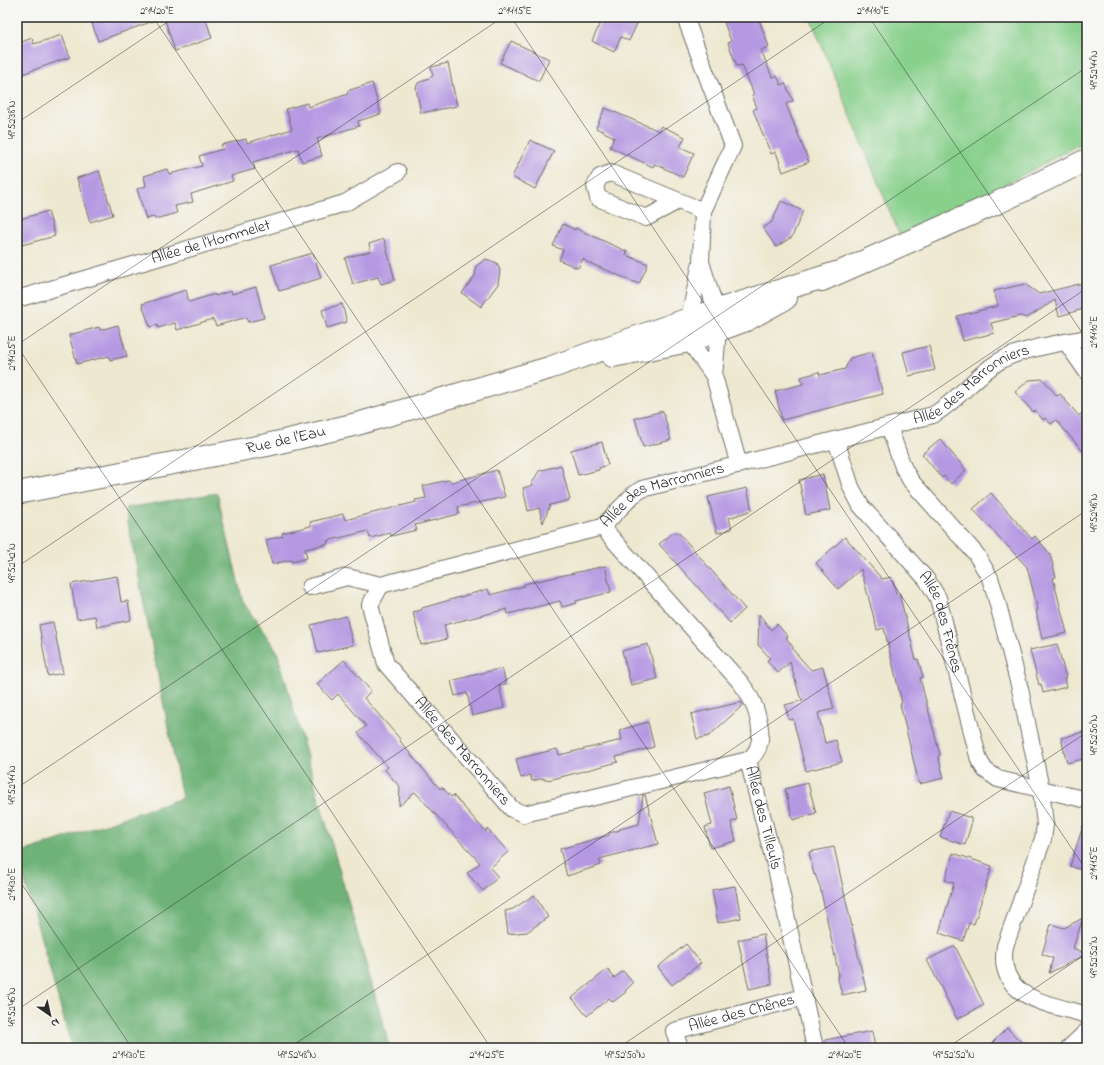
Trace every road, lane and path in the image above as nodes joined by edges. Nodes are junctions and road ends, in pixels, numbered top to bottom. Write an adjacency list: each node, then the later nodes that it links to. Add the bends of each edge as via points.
1 (685, 17): 5 (street, via 733,146)
2 (1087, 160): 7 (street, via 999,202)
3 (398, 172): 8 (street, Allée de l'Hommelet, via 346,204)
4 (678, 201): 5 (street)
5 (703, 211): 6 (street)
6 (701, 262): 9 (street, Allée des Marronniers); 10 (street)
7 (836, 273): 9 (street); 11 (street, via 746,320)
8 (17, 299)
9 (716, 310): 10 (street); 11 (street, Allée des Marronniers)
10 (689, 319): 13 (street); 15 (street)
11 (718, 331): 13 (street); 17 (street, Allée des Marronniers)
12 (1087, 338): 14 (street, Allée des Marronniers)
13 (689, 341): 15 (street); 17 (street, Allée des Marronniers)
14 (1066, 342): 16 (street); 18 (street, Allée des Marronniers, via 1010,356 988,369 945,408 933,415)
15 (549, 368): 21 (street, Rue de l'Eau, via 412,409 312,435)
16 (1087, 372)
17 (714, 376): 20 (street, Allée des Marronniers)
18 (889, 427): 19 (street, Allée des Marronniers); 26 (street, via 903,467 911,481 976,554 990,578 1020,689)
19 (836, 440): 20 (street, Allée des Marronniers); 26 (street, Allée des Frênes, via 858,502 927,580 938,598 979,760 985,770 998,779)
20 (739, 465): 22 (street, Allée des Marronniers, via 642,488)
21 (17, 493)
22 (602, 527): 23 (street, Allée des Marronniers); 25 (street, Allée des Tilleuls, via 749,694 755,706 761,738 756,752)
23 (381, 585): 24 (street, Allée des Marronniers, via 347,577); 25 (street, Allée des Marronniers, via 370,605 386,664 512,809 524,814)
24 (310, 587)
25 (748, 760): 28 (street, Allée des Tilleuls, via 777,873)
26 (1042, 789): 27 (street, Allée des Frênes); 29 (street, via 1045,825 1043,839 1005,946 1004,967 1017,990 1029,997)
27 (1087, 800)
28 (804, 998): 31 (street, Allée des Chênes, via 674,1031); 32 (street, Allée des Tilleuls)
29 (1087, 1015)
30 (1087, 1031): 33 (street)
31 (680, 1048)
32 (815, 1048)
33 (1069, 1048)

